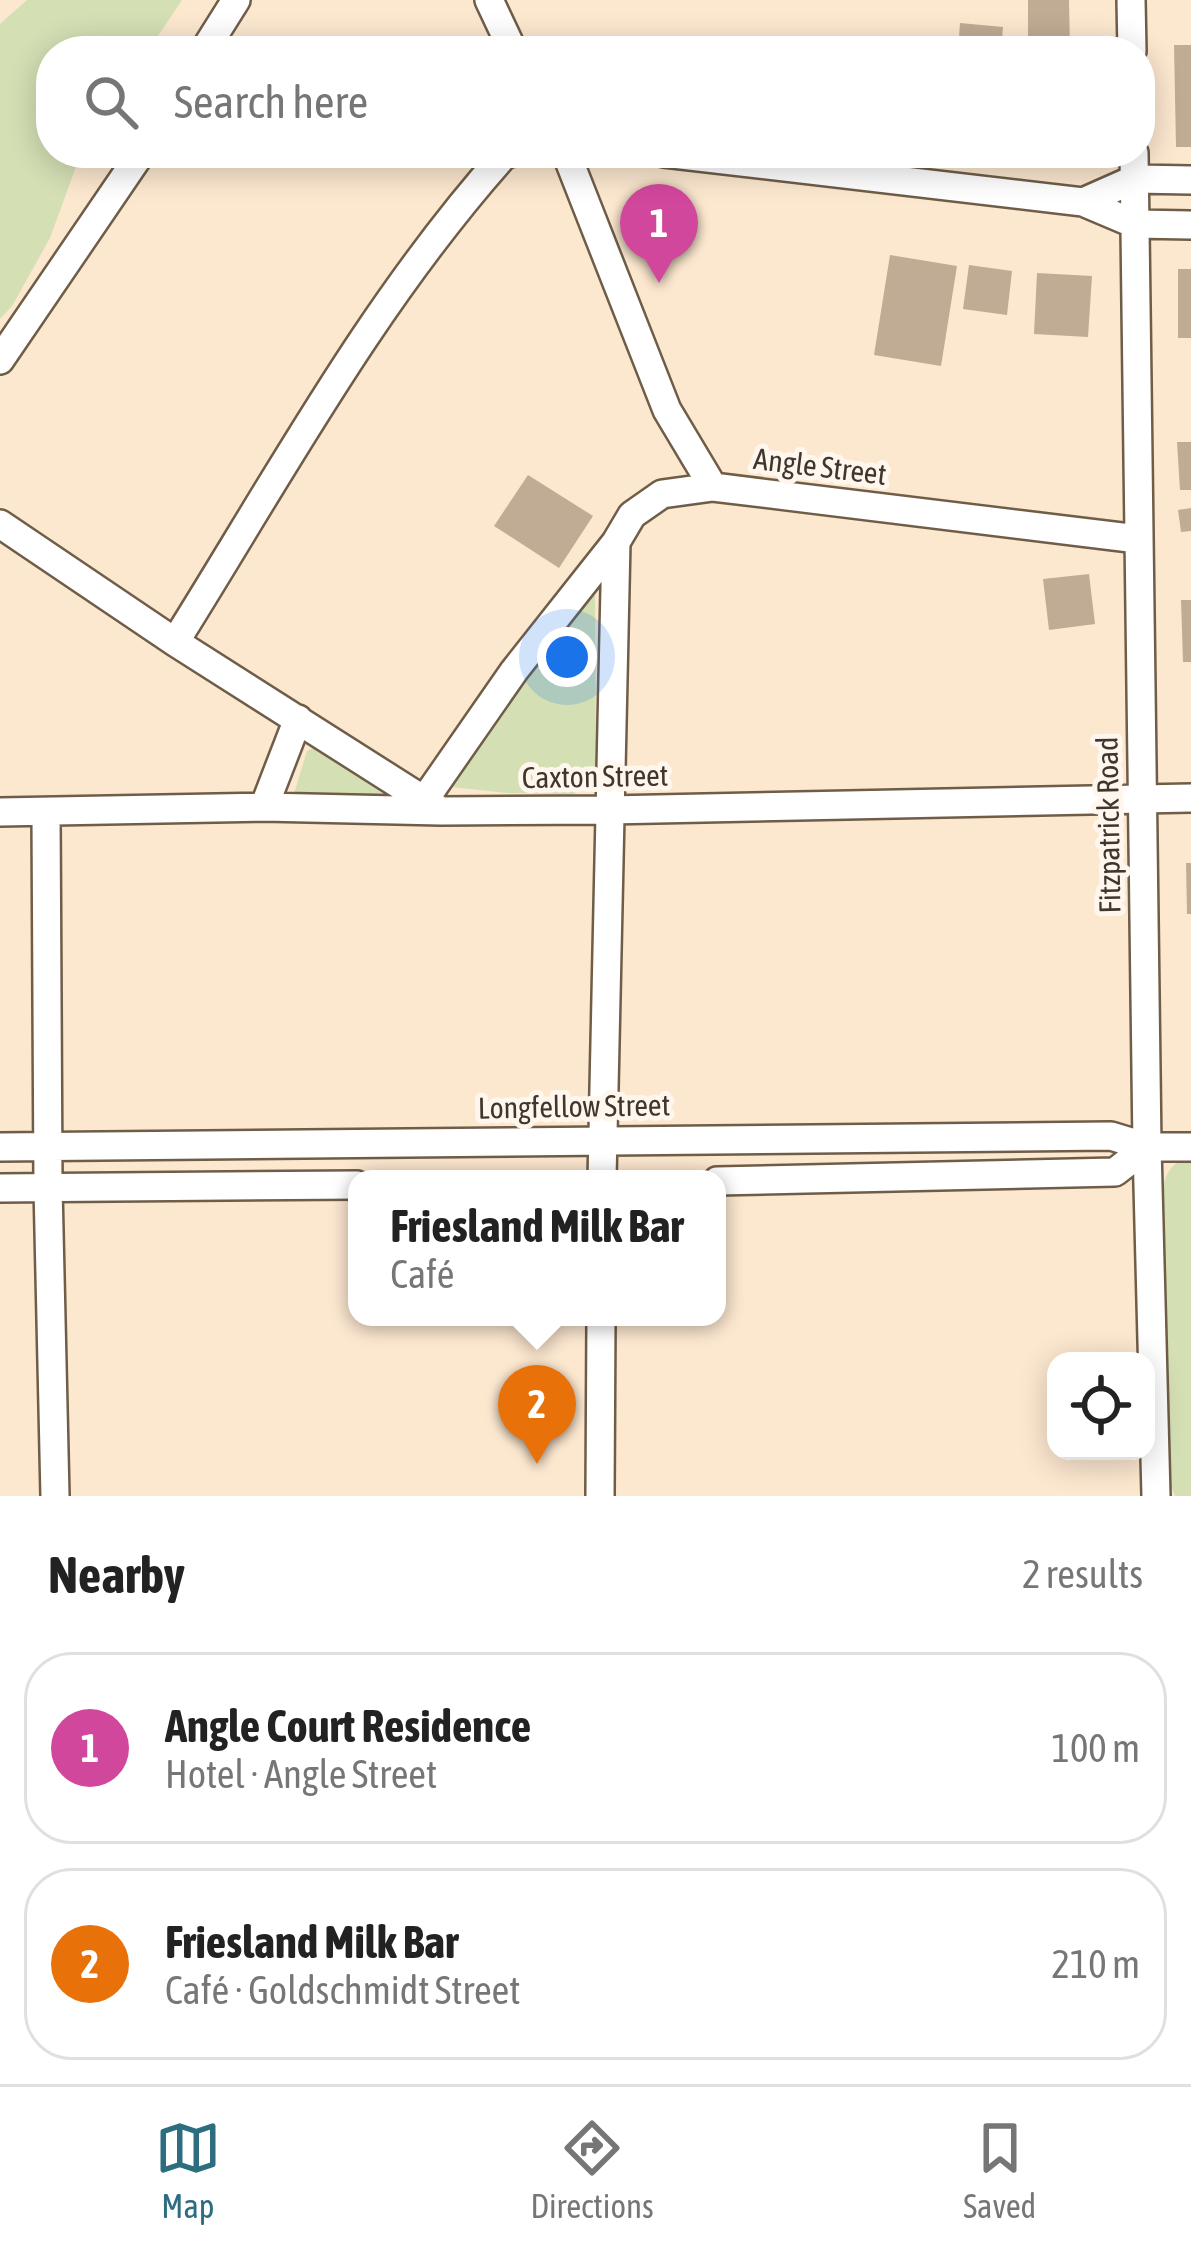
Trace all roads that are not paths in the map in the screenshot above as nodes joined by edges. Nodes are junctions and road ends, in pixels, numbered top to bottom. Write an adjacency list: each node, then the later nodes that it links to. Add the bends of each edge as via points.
1 (236, 0): 4 (street)
2 (489, 0): 5 (street)
3 (1131, 0): 6 (street)
4 (213, 36)
5 (506, 36)
6 (1132, 36)
7 (131, 168): 18 (street)
8 (492, 168): 23 (street, via 364,338)
9 (572, 168): 19 (street, Angle Street, via 667,410)
10 (792, 168): 15 (street)
11 (1131, 168): 15 (street)
12 (1134, 168): 16 (street, Fitzpatrick Road)
13 (1142, 168): 14 (street)
14 (1191, 180)
15 (1083, 202): 16 (street)
16 (1135, 224): 17 (street); 21 (street, Fitzpatrick Road)
17 (1191, 225)
18 (0, 360)
19 (713, 487): 21 (street, Angle Street); 22 (street, via 662,494 632,515)
20 (0, 524): 23 (street)
21 (1138, 539): 26 (street, Fitzpatrick Road)
22 (616, 542): 27 (street, via 514,671); 29 (street)
23 (176, 642): 24 (street)
24 (298, 719): 27 (street); 28 (street)
25 (1191, 798): 26 (street, Caxton Street)
26 (1142, 799): 29 (street, Caxton Street); 35 (street, Fitzpatrick Road)
27 (433, 805): 28 (street, Caxton Street); 29 (street, Caxton Street)
28 (264, 807): 31 (street, Caxton Street)
29 (609, 810): 32 (street)
30 (0, 812): 31 (street, Caxton Street)
31 (46, 812): 34 (street)
32 (603, 1140): 34 (street, Longfellow Street); 35 (street, Longfellow Street, via 1111,1136); 37 (street)
33 (0, 1147): 34 (street, Longfellow Street)
34 (48, 1147): 40 (street)
35 (1147, 1147): 36 (street, Longfellow Street); 38 (street, Longfellow Street, via 1115,1172); 45 (street, Fitzpatrick Road)
36 (1191, 1147)
37 (602, 1170)
38 (726, 1181)
39 (348, 1185): 40 (street)
40 (48, 1187): 41 (street); 43 (street)
41 (0, 1188)
42 (601, 1326): 44 (street)
43 (55, 1496)
44 (600, 1496)
45 (1156, 1496)

